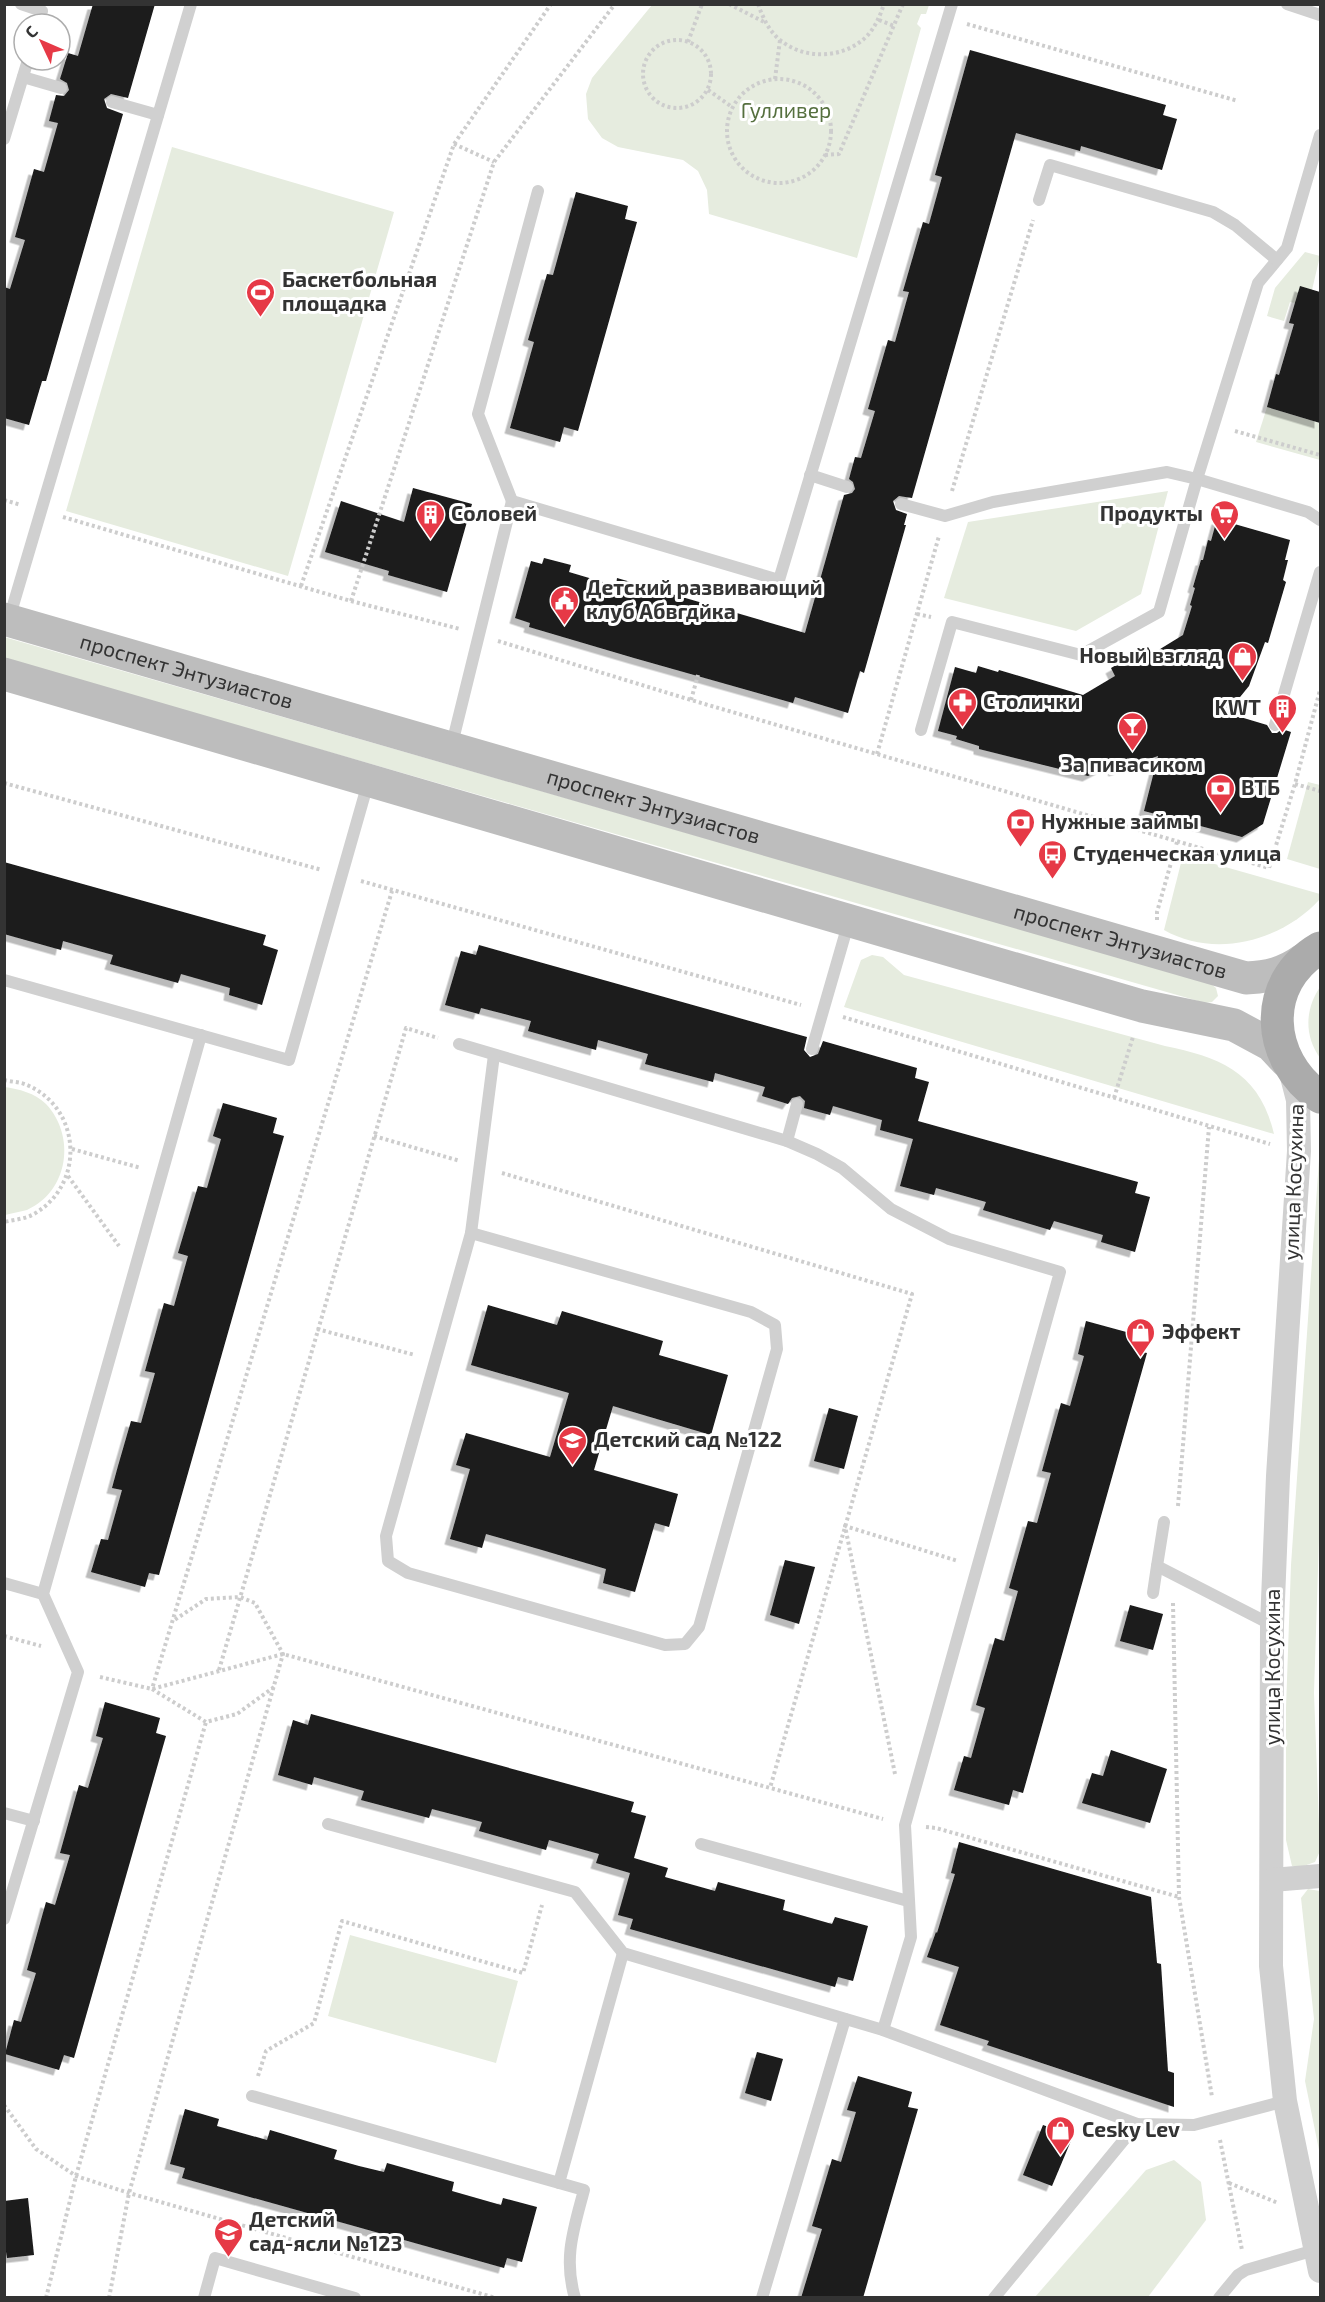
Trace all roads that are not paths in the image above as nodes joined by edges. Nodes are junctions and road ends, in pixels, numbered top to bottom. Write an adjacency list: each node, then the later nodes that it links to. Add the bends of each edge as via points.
1 (21, 4): 5 (lane)
2 (190, 4): 11 (lane)
3 (952, 4): 17 (lane)
4 (1287, 4): 6 (lane)
5 (43, 8)
6 (1320, 15)
7 (24, 72): 8 (lane)
8 (22, 77): 9 (lane); 13 (lane)
9 (61, 88)
10 (112, 102): 11 (lane)
11 (158, 115): 24 (lane)
12 (1320, 135): 16 (lane, via 1287,248)
13 (4, 139)
14 (538, 191): 20 (lane, via 478,414)
15 (1039, 200): 16 (lane, via 1050,165 1213,212)
16 (1277, 260): 18 (lane, via 1258,283)
17 (810, 476): 19 (lane); 20 (lane, via 779,580)
18 (1197, 479): 21 (lane, via 1167,472 993,502 945,516); 22 (lane, via 1308,512); 27 (lane, via 1159,612 1081,655 952,622)
19 (847, 487)
20 (512, 501): 28 (lane)
21 (901, 504)
22 (1320, 520)
23 (1320, 572): 26 (lane)
24 (7, 620): 28 (main road, проспект Энтузиастов)
25 (4, 674): 29 (main road)
26 (1275, 725)
27 (921, 730)
28 (451, 749): 31 (main road, проспект Энтузиастов, via 1246,978 1276,975)
29 (368, 780): 30 (main road); 33 (lane, via 289,1060)
30 (850, 920): 35 (lane); 37 (main road, via 1142,1005 1234,1025 1271,1045)
31 (1314, 951): 37 (main road, via 1286,984 1278,1011 1276,1027)
32 (4, 980): 33 (lane)
33 (201, 1035): 46 (lane)
34 (459, 1044): 36 (lane)
35 (812, 1049)
36 (494, 1054): 40 (lane); 41 (lane)
37 (1286, 1061): 38 (main road, via 1297,1078); 47 (street, улица Косухина, via 1298,1100 1299,1151)
38 (1320, 1097)
39 (797, 1104): 40 (lane)
40 (787, 1142): 54 (lane, via 842,1168 891,1209 949,1239 1060,1272 905,1825)
41 (471, 1233): 41 (lane, via 751,1312 775,1325 777,1349 699,1628 685,1644 665,1645 430,1580 388,1561 386,1536)
42 (1164, 1522): 43 (lane)
43 (1157, 1566): 45 (lane); 47 (lane)
44 (4, 1583): 46 (lane)
45 (1153, 1593)
46 (43, 1594): 49 (lane, via 78,1672)
47 (1272, 1625): 53 (street, улица Косухина)
48 (4, 1813): 49 (lane)
49 (34, 1821): 55 (lane)
50 (328, 1824): 56 (lane, via 575,1892)
51 (701, 1844): 54 (lane)
52 (1320, 1876): 53 (street)
53 (1272, 1880): 60 (street, улица Косухина, via 1271,1965)
54 (908, 1901): 58 (lane, via 910,1937)
55 (4, 1919)
56 (623, 1953): 57 (lane); 62 (lane)
57 (845, 2019): 58 (lane); 67 (lane)
58 (883, 2030): 61 (lane)
59 (252, 2096): 62 (lane)
60 (1285, 2101): 61 (lane, via 1194,2125); 63 (street, улица Косухина)
61 (1137, 2124): 68 (lane)
62 (559, 2183): 66 (lane, via 584,2190 570,2242 569,2279)
63 (1318, 2261): 69 (lane, via 1246,2270)
64 (204, 2298): 65 (lane, via 215,2258)
65 (355, 2298)
66 (575, 2298)
67 (762, 2298)
68 (994, 2298)
69 (1219, 2298)

